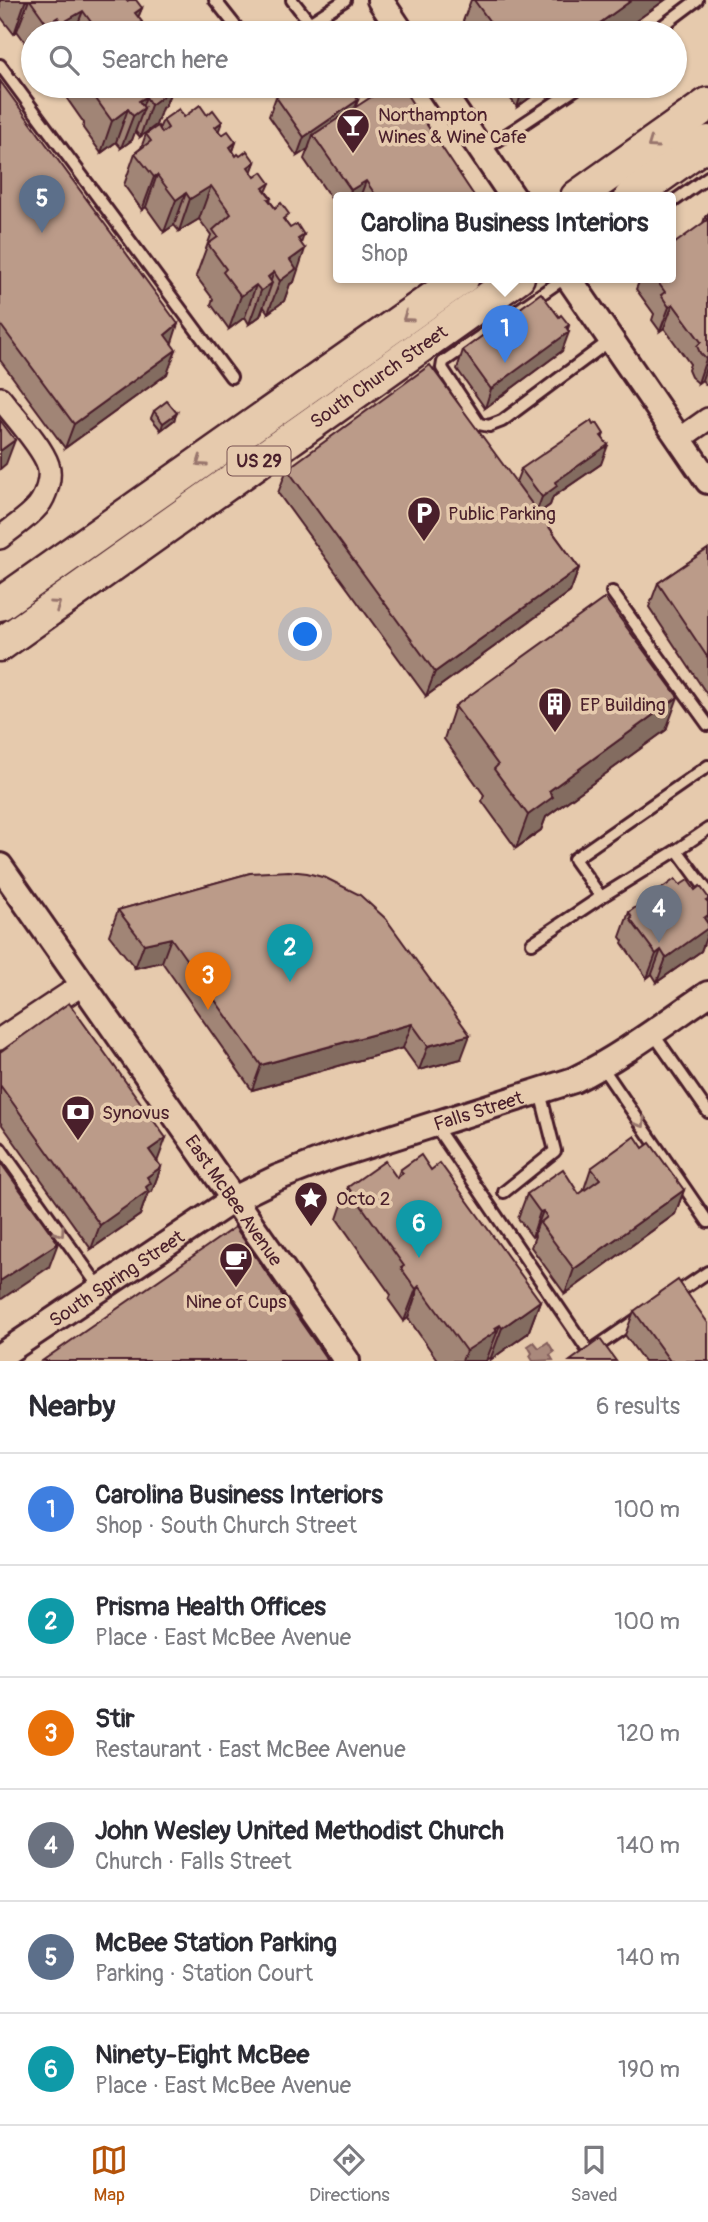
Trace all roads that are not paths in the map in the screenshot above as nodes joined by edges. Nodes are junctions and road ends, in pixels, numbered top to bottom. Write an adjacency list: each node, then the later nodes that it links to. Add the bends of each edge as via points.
1 (215, 0): 6 (lane)
2 (292, 0): 7 (lane)
3 (345, 0): 8 (lane)
4 (380, 0): 9 (street)
5 (697, 0): 10 (lane)
6 (232, 21)
7 (308, 21)
8 (313, 21)
9 (394, 21)
10 (669, 21)
11 (0, 65): 12 (lane)
12 (21, 93)
13 (24, 98): 29 (lane)
14 (446, 98): 18 (street)
15 (561, 98): 18 (lane)
16 (708, 104): 21 (main road, one-way to 21)
17 (708, 142): 22 (main road)
18 (482, 151): 20 (street)
19 (708, 177): 23 (lane)
20 (510, 192)
21 (584, 192)
22 (638, 192)
23 (676, 199)
24 (455, 283): 36 (main road, South Church Street / US 29, one-way to 36)
25 (510, 283): 37 (main road, South Church Street / US 29, one-way to 25)
26 (558, 283): 28 (lane, via 443,362 450,383 479,424 502,421)
27 (571, 283): 28 (street)
28 (612, 339): 32 (street)
29 (230, 377)
30 (0, 398): 34 (street, via 48,467 44,496 37,508)
31 (708, 419): 32 (street)
32 (681, 438): 33 (street)
33 (708, 481)
34 (0, 538)
35 (612, 592): 38 (lane)
36 (0, 604)
37 (0, 645)
38 (708, 725)
39 (708, 766): 44 (lane, via 574,859)
40 (708, 829): 41 (lane)
41 (677, 850): 43 (lane); 44 (lane)
42 (0, 866): 46 (street, East McBee Avenue)
43 (708, 892)
44 (601, 897): 45 (lane)
45 (532, 943)
46 (83, 984): 49 (street); 56 (street, East McBee Avenue)
47 (708, 994): 48 (street, Falls Street)
48 (652, 1032): 50 (street, Falls Street); 52 (lane)
49 (0, 1040)
50 (602, 1067): 51 (street, Falls Street); 57 (lane, one-way to 57)
51 (540, 1092): 53 (street, Falls Street); 55 (lane, via 555,1151)
52 (708, 1112)
53 (434, 1124): 56 (street, Falls Street, via 331,1157); 61 (lane, via 589,1352)
54 (0, 1148): 59 (lane, one-way to 59)
55 (504, 1192)
56 (234, 1199): 59 (street, South Spring Street); 63 (street, East McBee Avenue)
57 (708, 1222)
58 (708, 1272): 60 (lane)
59 (101, 1288): 62 (street, South Spring Street)
60 (668, 1298)
61 (646, 1314)
62 (0, 1356)
63 (347, 1361)

